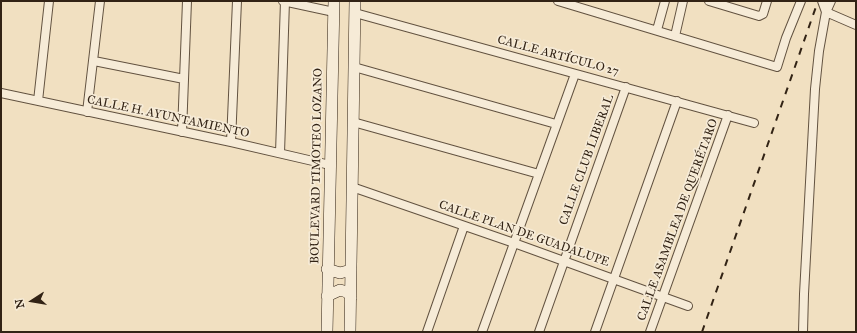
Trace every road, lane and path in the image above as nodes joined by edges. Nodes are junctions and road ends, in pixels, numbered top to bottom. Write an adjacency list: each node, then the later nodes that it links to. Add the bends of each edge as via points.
1 (49, 1): 28 (street)
2 (100, 1): 22 (street)
3 (187, 1): 25 (street)
4 (237, 1): 36 (street)
5 (284, 1): 16 (street); 37 (street)
6 (355, 1): 18 (main road)
7 (558, 1): 20 (street)
8 (665, 1): 20 (street)
9 (683, 1): 21 (street)
10 (709, 1): 15 (street)
11 (767, 1): 15 (street, via 763,14 759,16)
12 (801, 1): 21 (street, via 778,67)
13 (822, 1): 17 (street)
14 (831, 1): 17 (street)
15 (724, 3)
16 (334, 6): 38 (main road, BOULEVARD TIMOTEO LOZANO)
17 (826, 12): 19 (street); 58 (street, via 815,89)
18 (355, 13): 23 (main road); 24 (street, CALLE ARTÍCULO 27)
19 (856, 25)
20 (657, 30): 21 (street)
21 (675, 36)
22 (94, 61): 25 (street); 30 (street)
23 (354, 67): 32 (main road); 34 (street)
24 (575, 74): 26 (street, CALLE ARTÍCULO 27); 34 (street)
25 (184, 79): 35 (street)
26 (626, 87): 29 (street, CALLE ARTÍCULO 27); 43 (street, CALLE CLUB LIBERAL)
27 (1, 93): 28 (street, CALLE H. AYUNTAMIENTO)
28 (38, 101): 30 (street, CALLE H. AYUNTAMIENTO)
29 (677, 101): 31 (street, CALLE ARTÍCULO 27); 46 (street)
30 (87, 112): 35 (street, CALLE H. AYUNTAMIENTO)
31 (728, 115): 33 (street, CALLE ARTÍCULO 27); 48 (street, CALLE ASAMBLEA DE QUERÉTARO)
32 (353, 122): 39 (street); 40 (main road)
33 (754, 123)
34 (556, 124): 39 (street)
35 (182, 132): 36 (street, CALLE H. AYUNTAMIENTO)
36 (231, 142): 37 (street, CALLE H. AYUNTAMIENTO)
37 (280, 153): 38 (street, CALLE H. AYUNTAMIENTO)
38 (330, 165): 44 (main road, BOULEVARD TIMOTEO LOZANO)
39 (539, 174): 42 (street)
40 (352, 187): 41 (street, CALLE PLAN DE GUADALUPE); 45 (main road)
41 (464, 226): 42 (street, CALLE PLAN DE GUADALUPE); 53 (street)
42 (514, 243): 43 (street, CALLE PLAN DE GUADALUPE); 54 (street)
43 (564, 261): 46 (street, CALLE PLAN DE GUADALUPE); 55 (street, CALLE CLUB LIBERAL)
44 (327, 268): 45 (main road, via 340,273); 47 (main road, BOULEVARD TIMOTEO LOZANO)
45 (351, 270): 49 (main road)
46 (614, 278): 48 (street, CALLE PLAN DE GUADALUPE); 56 (street)
47 (327, 296): 49 (main road, via 340,290); 51 (main road, BOULEVARD TIMOTEO LOZANO)
48 (663, 296): 50 (street, CALLE PLAN DE GUADALUPE); 57 (street, CALLE ASAMBLEA DE QUERÉTARO)
49 (351, 298): 52 (main road)
50 (688, 306)
51 (327, 332)
52 (350, 332)
53 (427, 332)
54 (482, 332)
55 (539, 332)
56 (595, 332)
57 (650, 332)
58 (803, 332)

